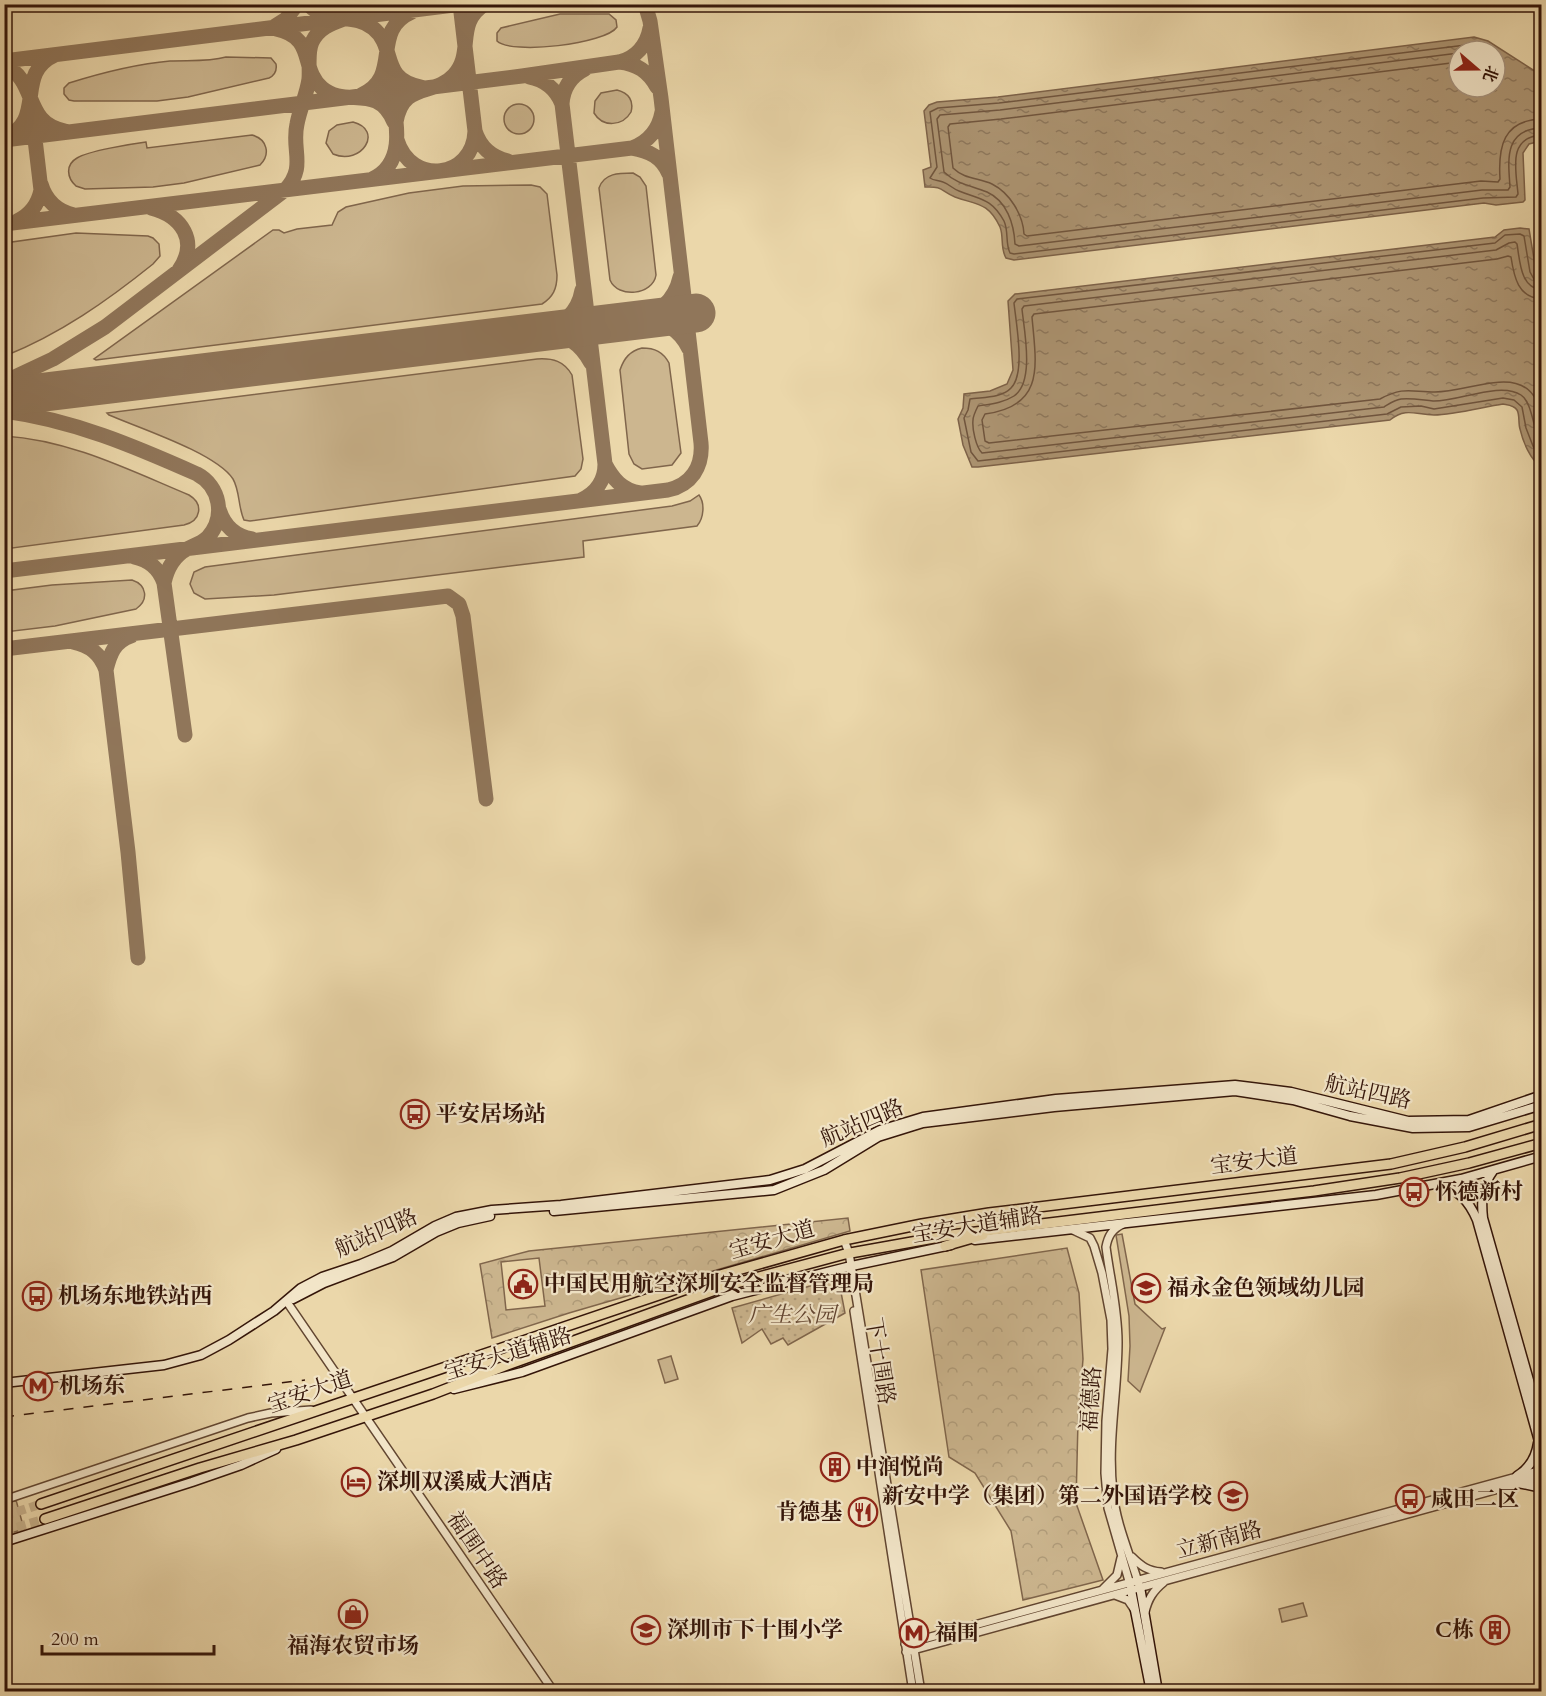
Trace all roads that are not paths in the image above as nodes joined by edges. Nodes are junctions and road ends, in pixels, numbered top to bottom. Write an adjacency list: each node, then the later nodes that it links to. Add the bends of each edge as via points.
1 (1542, 1095): 16 (main road, 航站四路, via 1469,1120 1408,1121 1291,1092 1235,1085 1056,1099 923,1117 880,1130 805,1169 770,1180 456,1217 392,1251 322,1277 301,1288)
2 (1542, 1105): 16 (main road, 航站四路, via 1469,1127 1413,1128 1235,1091 923,1123 878,1137 824,1170 774,1190 492,1216 458,1223 393,1257 324,1283)
3 (1542, 1124): 11 (main road, 宝安大道, via 1465,1148 1391,1164 989,1213)
4 (1542, 1143): 9 (main road, 宝安大道, via 1400,1178)
5 (1542, 1156): 6 (main road, 宝安大道辅路)
6 (1493, 1170): 7 (main road, 宝安大道辅路); 22 (main road, via 1482,1196 1484,1218)
7 (1434, 1184): 8 (main road, 宝安大道辅路, via 1366,1196); 23 (main road, via 1459,1193 1473,1210)
8 (1127, 1222): 10 (main road, 宝安大道辅路); 14 (street, 福德路, via 1108,1238)
9 (1008, 1227): 12 (main road); 13 (main road, 宝安大道)
10 (1064, 1229): 12 (main road, 宝安大道辅路); 14 (street, 福德路, via 1090,1238)
11 (844, 1240): 13 (street, 下十围路); 19 (main road, 宝安大道, via 706,1279)
12 (945, 1246): 15 (main road, 宝安大道辅路)
13 (847, 1254): 15 (street, 下十围路); 18 (main road, 宝安大道, via 729,1285)
14 (1104, 1261): 34 (street, 福德路, via 1112,1333 1105,1484 1108,1508)
15 (849, 1266): 18 (main road, 宝安大道辅路, via 732,1296 522,1372); 41 (street, 下十围路)
16 (287, 1302): 17 (main road, 航站四路, via 201,1355 164,1365); 19 (street, 福围中路)
17 (4, 1383)
18 (433, 1394): 21 (main road, 宝安大道)
19 (352, 1398): 20 (main road, 宝安大道); 21 (street, 福围中路)
20 (322, 1409): 30 (street, via 248,1418); 31 (main road, 宝安大道)
21 (365, 1417): 24 (main road, 宝安大道); 42 (street, 福围中路)
22 (1542, 1426)
23 (1538, 1439): 25 (main road); 28 (main road, via 1533,1461)
24 (296, 1440): 32 (main road, 宝安大道, via 200,1467); 33 (main road, via 241,1465)
25 (1542, 1452)
26 (1542, 1470): 28 (street, 立新南路)
27 (1542, 1477): 28 (street, 立新南路)
28 (1518, 1479): 29 (main road); 35 (street, 立新南路)
29 (1542, 1488)
30 (4, 1500)
31 (41, 1504)
32 (45, 1519)
33 (4, 1542)
34 (1124, 1550): 35 (street, via 1151,1571); 36 (street, 福德路); 37 (street, via 1117,1575)
35 (1175, 1574): 36 (street, 立新南路); 40 (street, via 1154,1590 1148,1600)
36 (1135, 1585): 37 (street, 立新南路); 38 (street, 立新南路); 39 (main road); 40 (main road)
37 (1097, 1592): 41 (street, 立新南路)
38 (1109, 1596): 39 (street, via 1128,1600); 41 (street, 立新南路)
39 (1136, 1611): 45 (main road)
40 (1146, 1624): 46 (main road)
41 (910, 1647): 43 (street, 下十围路); 44 (street, 下十围路)
42 (554, 1692)
43 (913, 1692)
44 (921, 1692)
45 (1151, 1692)
46 (1158, 1692)

